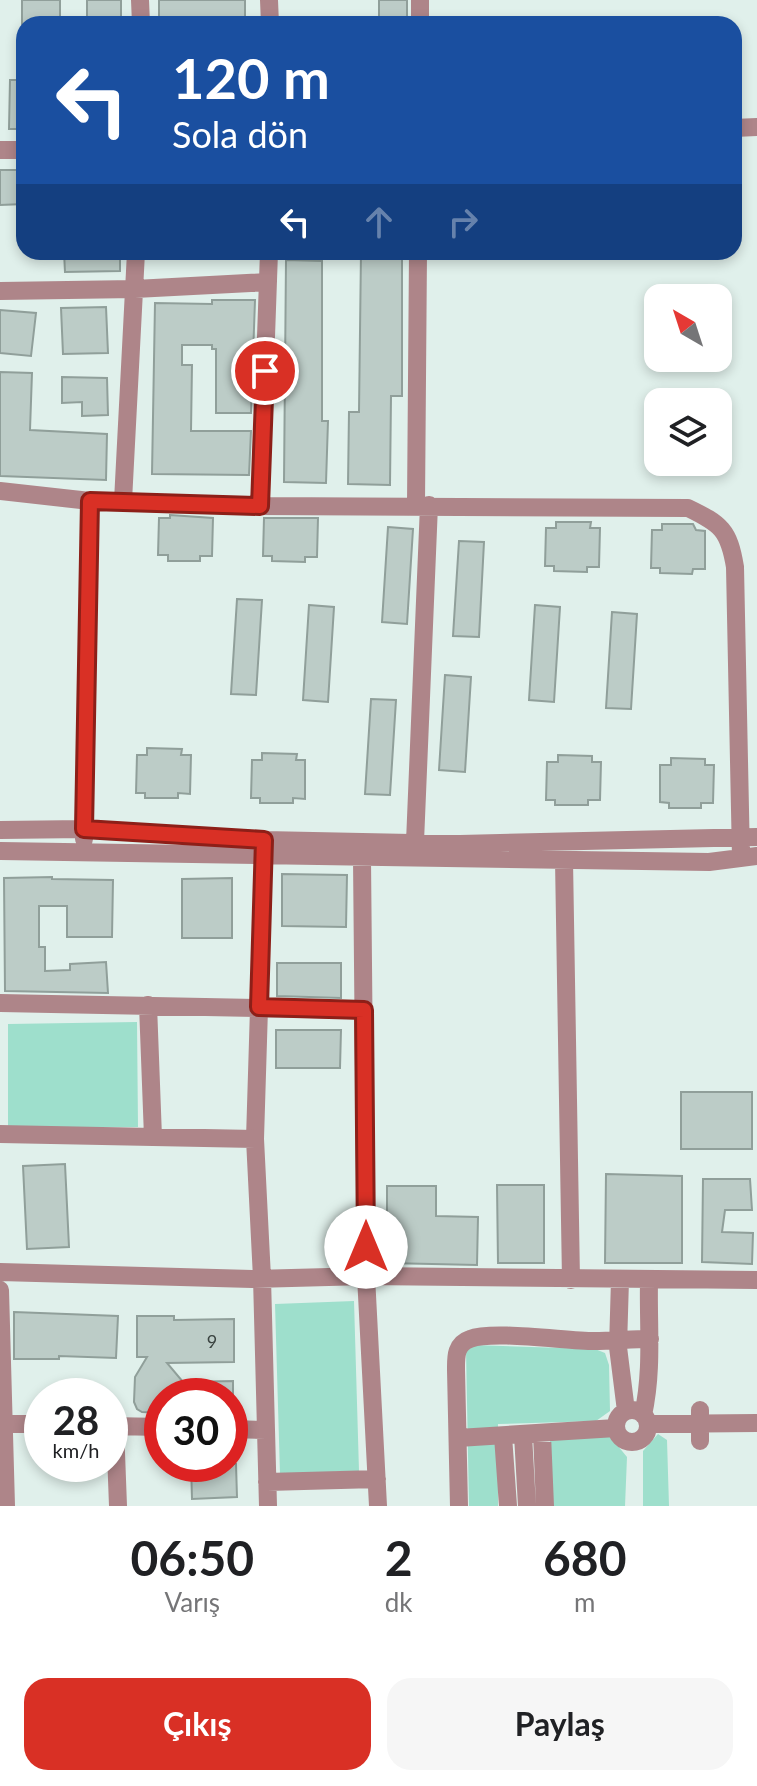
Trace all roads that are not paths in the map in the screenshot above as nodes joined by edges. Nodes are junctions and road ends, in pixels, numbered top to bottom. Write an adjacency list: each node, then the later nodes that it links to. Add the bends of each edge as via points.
1 (136, 260): 5 (street)
2 (269, 260): 4 (street)
3 (418, 260): 10 (street)
4 (268, 282): 5 (street); 11 (street)
5 (135, 289): 6 (street); 9 (street)
6 (0, 291)
7 (0, 491): 8 (street)
8 (90, 501): 9 (street); 12 (street)
9 (123, 501): 11 (street)
10 (423, 505): 11 (street); 14 (street, via 688,508 712,520 731,542 735,567); 15 (street)
11 (260, 506)
12 (84, 829): 13 (street); 16 (street); 18 (street)
13 (0, 830)
14 (749, 838): 15 (street); 19 (street)
15 (415, 842): 16 (street)
16 (264, 847): 18 (street); 20 (street); 24 (street)
17 (0, 851): 18 (street)
18 (85, 854)
19 (749, 857): 21 (street, via 709,862)
20 (362, 859): 21 (street); 25 (street)
21 (564, 860): 32 (street)
22 (0, 1003): 23 (street)
23 (148, 1005): 24 (street); 27 (street)
24 (259, 1007): 25 (street); 28 (street)
25 (364, 1010): 30 (street)
26 (0, 1134): 27 (street)
27 (153, 1137): 28 (street)
28 (255, 1139): 31 (street)
29 (0, 1272): 31 (street)
30 (366, 1276): 31 (street); 32 (street); 49 (street)
31 (262, 1278): 45 (street)
32 (571, 1280): 33 (street)
33 (620, 1280): 35 (street); 37 (street)
34 (757, 1280): 35 (street)
35 (649, 1281): 38 (street)
36 (0, 1290): 41 (street)
37 (618, 1339): 38 (street); 39 (street, via 621,1384); 48 (street, via 471,1338 456,1352)
38 (650, 1339): 39 (street, via 648,1392)
39 (639, 1417): 40 (street, via 700,1425); 43 (street, via 618,1418); 43 (street, via 645,1436 636,1441 621,1437)
40 (757, 1423)
41 (2, 1424): 42 (street); 52 (street)
42 (24, 1424)
43 (616, 1428): 46 (street)
44 (248, 1430): 45 (street)
45 (266, 1430): 51 (street)
46 (532, 1435): 47 (street); 58 (street); 59 (street)
47 (503, 1436): 48 (street); 57 (street)
48 (458, 1438): 56 (street)
49 (377, 1479): 51 (street); 55 (street)
50 (116, 1482): 53 (street)
51 (267, 1482): 54 (street)
52 (6, 1506)
53 (118, 1506)
54 (268, 1506)
55 (378, 1506)
56 (459, 1506)
57 (508, 1506)
58 (527, 1506)
59 (545, 1506)

